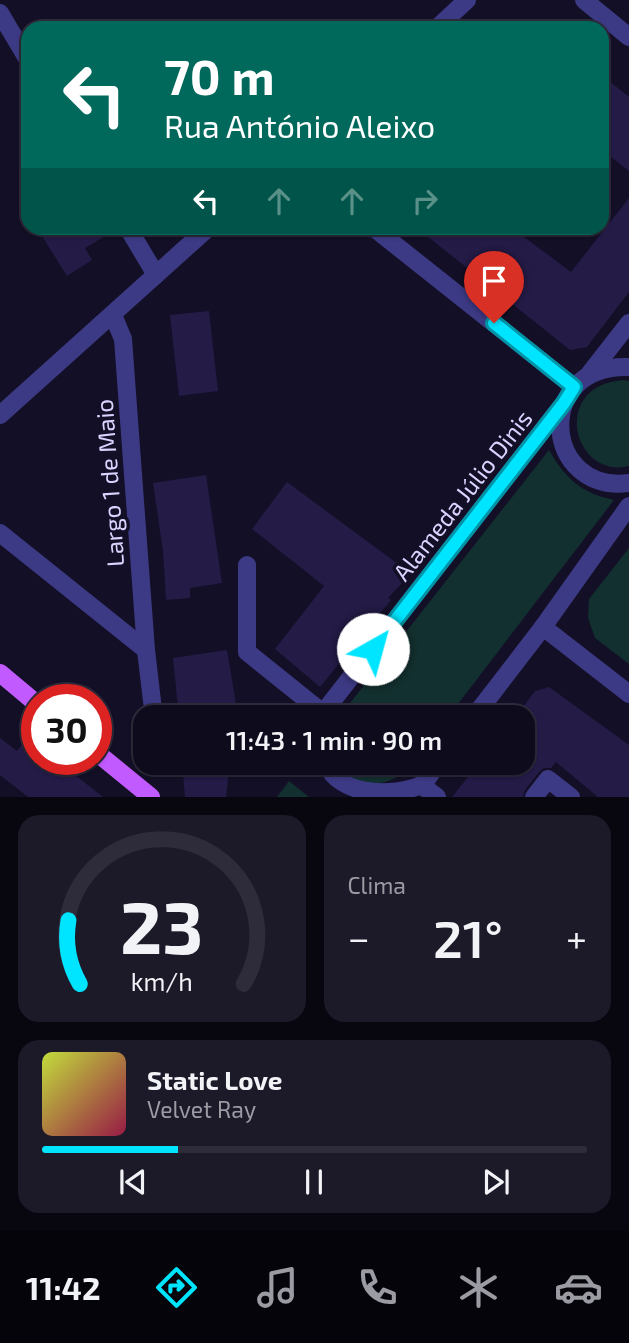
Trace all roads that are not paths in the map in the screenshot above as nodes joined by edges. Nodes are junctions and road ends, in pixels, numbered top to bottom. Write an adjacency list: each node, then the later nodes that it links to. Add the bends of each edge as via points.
1 (467, 0): 4 (street)
2 (584, 0): 5 (street)
3 (0, 13): 6 (street)
4 (444, 21)
5 (629, 37)
6 (21, 48)
7 (132, 235): 10 (street)
8 (200, 235): 10 (street)
9 (383, 235): 15 (street)
10 (156, 275): 11 (street)
11 (113, 315): 17 (street); 23 (street, Largo 1 de Maio, via 123,339)
12 (629, 323): 14 (street, Alameda Júlio Dinis)
13 (629, 367): 14 (street, Alameda Júlio Dinis, via 608,367)
14 (590, 374): 15 (street, Alameda Júlio Dinis)
15 (574, 387): 16 (street, Alameda Júlio Dinis)
16 (564, 403): 18 (street, Alameda Júlio Dinis, via 560,422 569,457 598,481); 31 (street, Alameda Júlio Dinis)
17 (0, 415)
18 (629, 483)
19 (629, 506): 22 (street)
20 (0, 533): 23 (street, Largo 1 de Maio)
21 (247, 565): 30 (street, via 247,652)
22 (543, 628): 28 (street); 32 (street)
23 (146, 650): 29 (street, Largo 1 de Maio)
24 (0, 673): 26 (main road)
25 (0, 679): 26 (main road)
26 (16, 687): 27 (main road)
27 (21, 691)
28 (629, 694)
29 (152, 705)
30 (311, 705)
31 (331, 705)
32 (483, 705)
33 (112, 765): 37 (main road)
34 (336, 775): 36 (street, via 344,785 365,795 393,796)
35 (429, 775): 36 (street)
36 (421, 785): 38 (street)
37 (151, 797)
38 (437, 797)
39 (534, 797): 40 (street, via 548,779)
40 (571, 797)

